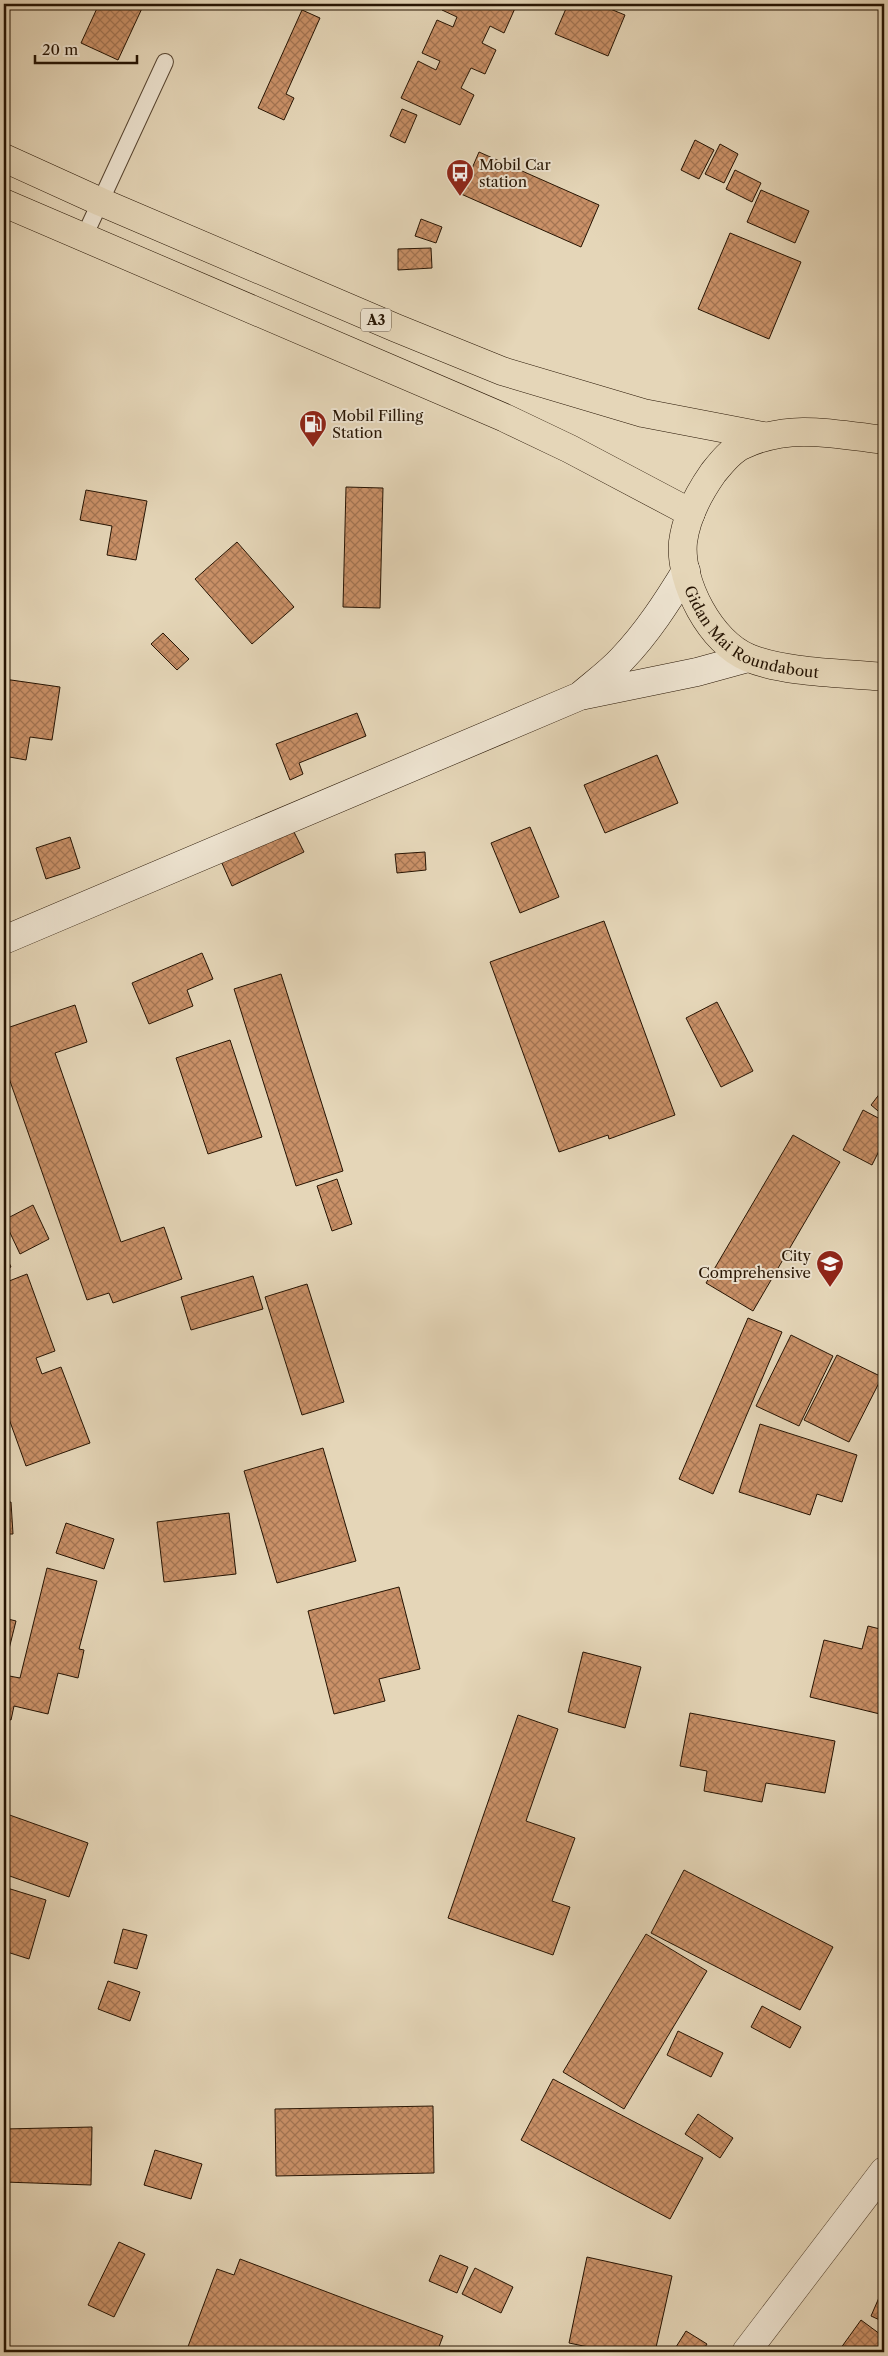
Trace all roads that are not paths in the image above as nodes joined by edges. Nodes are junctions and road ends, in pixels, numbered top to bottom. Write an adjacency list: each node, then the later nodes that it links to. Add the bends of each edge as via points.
1 (165, 62): 3 (lane)
2 (4, 158): 3 (highway, A3)
3 (101, 202): 5 (lane); 6 (highway, A3, via 502,371 643,413)
4 (4, 203): 5 (highway, A3)
5 (84, 237): 8 (highway, A3, via 505,418)
6 (764, 436): 7 (highway, Gidan Mai Roundabout / A3, via 796,430); 8 (highway, Gidan Mai Roundabout / A3, via 740,446 722,462 704,486)
7 (884, 440)
8 (691, 513): 9 (highway, Gidan Mai Roundabout / A3, via 683,543)
9 (686, 571): 10 (highway, Gidan Mai Roundabout / A3, via 706,620 724,642); 12 (street, via 642,636 621,660)
10 (748, 658): 11 (highway, Gidan Mai Roundabout / A3, via 776,666); 12 (street)
11 (884, 677)
12 (580, 696): 13 (street)
13 (4, 940)
14 (884, 2171): 15 (street)
15 (746, 2352)

